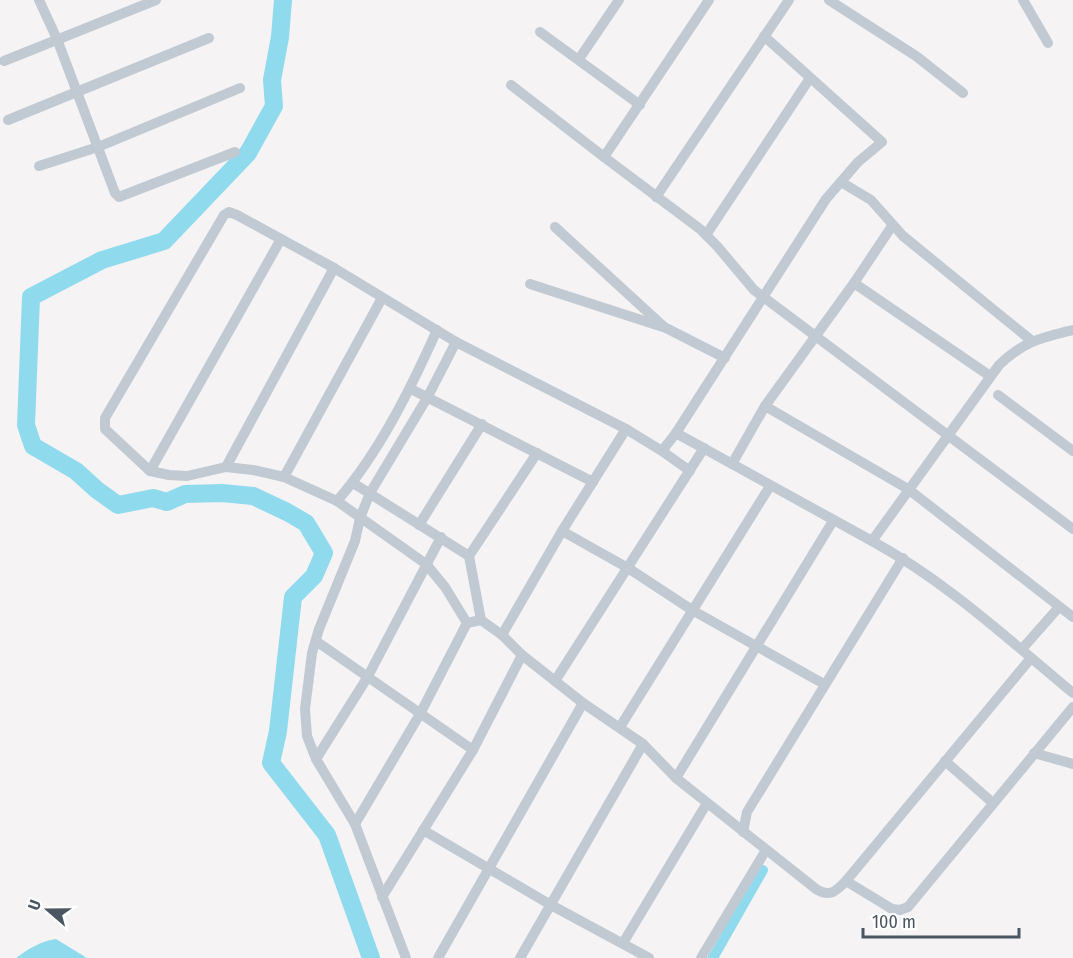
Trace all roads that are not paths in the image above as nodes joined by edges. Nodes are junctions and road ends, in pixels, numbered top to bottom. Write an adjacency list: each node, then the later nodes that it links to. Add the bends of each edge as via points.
1 (39, 0): 11 (street)
2 (156, 0): 11 (street)
3 (710, 0): 20 (street)
4 (789, 0): 9 (street)
5 (829, 0): 19 (street)
6 (1023, 0): 12 (street)
7 (613, 2): 13 (street)
8 (540, 32): 13 (street)
9 (764, 36): 15 (street); 27 (street)
10 (209, 38): 18 (street)
11 (57, 39): 14 (street); 18 (street)
12 (1048, 44)
13 (579, 59): 20 (street)
14 (4, 61)
15 (810, 78): 26 (street, via 882,142); 30 (street)
16 (512, 85): 24 (street)
17 (240, 88): 22 (street)
18 (77, 92): 21 (street); 22 (street)
19 (963, 93)
20 (640, 105): 24 (street)
21 (8, 120)
22 (98, 147): 23 (street, via 119,197); 25 (street)
23 (235, 152)
24 (604, 157): 27 (street)
25 (39, 166)
26 (841, 182): 28 (street, via 871,200); 35 (street)
27 (656, 197): 30 (street)
28 (892, 225): 33 (street); 41 (street)
29 (555, 227): 37 (street)
30 (706, 235): 35 (street)
31 (281, 239): 32 (street); 59 (street); 59 (street, via 237,215 224,215 105,418 109,434)
32 (334, 268): 36 (street); 58 (street)
33 (854, 283): 40 (street); 44 (street)
34 (530, 284): 37 (street)
35 (763, 297): 40 (street); 43 (street)
36 (382, 298): 38 (street); 61 (street)
37 (666, 328): 43 (street)
38 (437, 330): 42 (street); 45 (street)
39 (1073, 330): 41 (street)
40 (816, 336): 48 (street); 52 (street)
41 (1032, 341): 44 (street, via 1009,356)
42 (456, 342): 47 (street); 50 (street)
43 (725, 358): 51 (street)
44 (990, 376): 52 (street)
45 (411, 389): 47 (street); 63 (street)
46 (998, 395): 54 (street)
47 (427, 398): 49 (street); 66 (street)
48 (765, 406): 57 (street); 65 (street)
49 (482, 424): 56 (street); 70 (street)
50 (626, 429): 55 (street); 62 (street)
51 (676, 433): 53 (street); 55 (street)
52 (948, 434): 65 (street); 71 (street)
53 (704, 448): 57 (street); 60 (street)
54 (1073, 451)
55 (662, 452): 60 (street)
56 (537, 453): 62 (street); 75 (street)
57 (732, 464): 64 (street)
58 (226, 467): 59 (street, via 187,476); 61 (street)
59 (150, 471)
60 (690, 471): 78 (street)
61 (284, 477): 67 (street)
62 (593, 482): 72 (street)
63 (353, 483): 66 (street); 67 (street)
64 (770, 486): 69 (street); 80 (street)
65 (908, 489): 74 (street); 79 (street)
66 (370, 493): 68 (street); 70 (street)
67 (337, 501): 68 (street)
68 (360, 518): 77 (street); 85 (street, via 355,541)
69 (833, 521): 74 (street); 86 (street)
70 (419, 525): 73 (street)
71 (1073, 529)
72 (562, 531): 78 (street); 84 (street)
73 (441, 537): 75 (street); 77 (street)
74 (872, 541): 76 (street)
75 (469, 556): 82 (street)
76 (903, 558): 87 (street); 92 (street)
77 (426, 564): 83 (street); 90 (street)
78 (628, 568): 80 (street); 91 (street)
79 (1059, 607): 81 (street); 87 (street)
80 (692, 610): 86 (street); 97 (street)
81 (1073, 616)
82 (481, 620): 83 (street); 84 (street)
83 (467, 623): 96 (street)
84 (502, 635): 88 (street)
85 (316, 641): 90 (street); 101 (street, via 305,709 307,736)
86 (758, 646): 92 (street); 104 (street)
87 (1022, 649): 89 (street)
88 (522, 655): 91 (street); 99 (street)
89 (1031, 658): 93 (street); 102 (street)
90 (368, 678): 96 (street); 101 (street)
91 (555, 681): 94 (street)
92 (824, 684): 107 (street)
93 (1073, 693)
94 (583, 703): 97 (street); 113 (street)
95 (1072, 709): 100 (street)
96 (420, 714): 99 (street); 109 (street)
97 (620, 727): 98 (street)
98 (643, 744): 104 (street); 116 (street)
99 (473, 750): 110 (street)
100 (1034, 753): 103 (street); 106 (street)
101 (316, 759): 109 (street)
102 (945, 761): 106 (street); 114 (street)
103 (1073, 764)
104 (676, 778): 105 (street)
105 (707, 803): 108 (street); 117 (street)
106 (993, 803): 114 (street, via 908,907 892,909)
107 (747, 812): 108 (street); 111 (street)
108 (724, 817): 111 (street)
109 (355, 824): 115 (street)
110 (423, 830): 113 (street); 115 (street)
111 (743, 832): 112 (street)
112 (766, 850): 114 (street, via 822,893 835,892); 122 (street)
113 (487, 869): 116 (street); 119 (street)
114 (846, 881)
115 (382, 897): 118 (street)
116 (550, 905): 117 (street); 120 (street)
117 (623, 943): 121 (street)
118 (406, 958)
119 (438, 958)
120 (520, 958)
121 (649, 958)
122 (701, 958)

